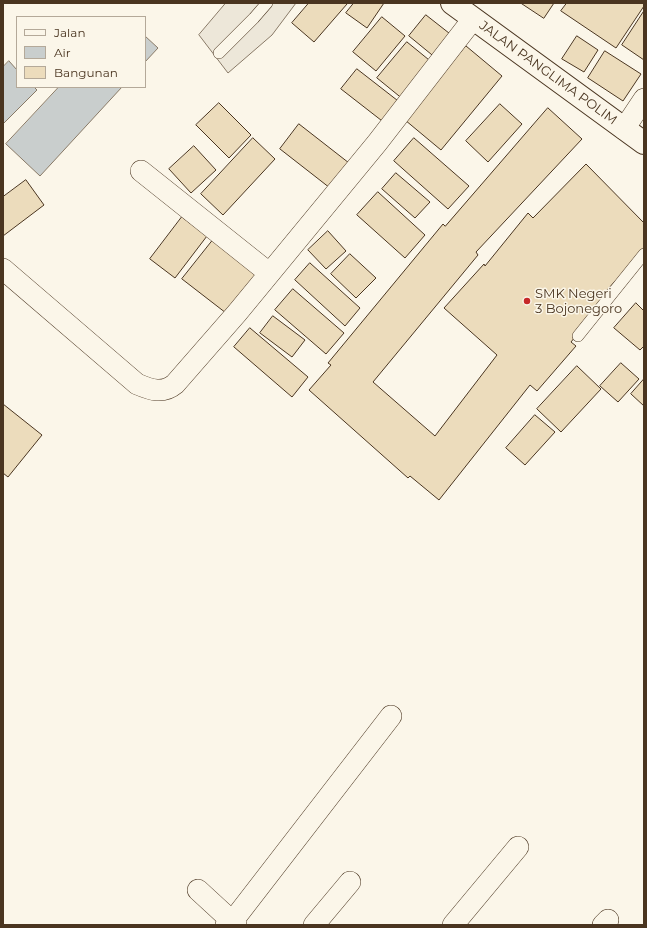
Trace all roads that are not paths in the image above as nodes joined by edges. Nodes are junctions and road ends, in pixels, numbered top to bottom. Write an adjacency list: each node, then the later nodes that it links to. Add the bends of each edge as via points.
1 (268, 3): 4 (lane)
2 (452, 3): 3 (main road, JALAN PANGLIMA POLIM)
3 (473, 19): 6 (main road, JALAN PANGLIMA POLIM); 11 (street, via 377,143)
4 (218, 53)
5 (644, 99): 6 (street)
6 (624, 129): 7 (main road, JALAN PANGLIMA POLIM)
7 (644, 143)
8 (142, 171): 11 (street)
9 (644, 254): 12 (lane)
10 (3, 269): 11 (street, via 137,384 162,391 175,384)
11 (269, 274)
12 (578, 336)
13 (391, 716): 17 (street)
14 (518, 848): 19 (street)
15 (350, 882): 18 (street)
16 (198, 890): 17 (street)
17 (231, 924)
18 (314, 925)
19 (453, 925)

